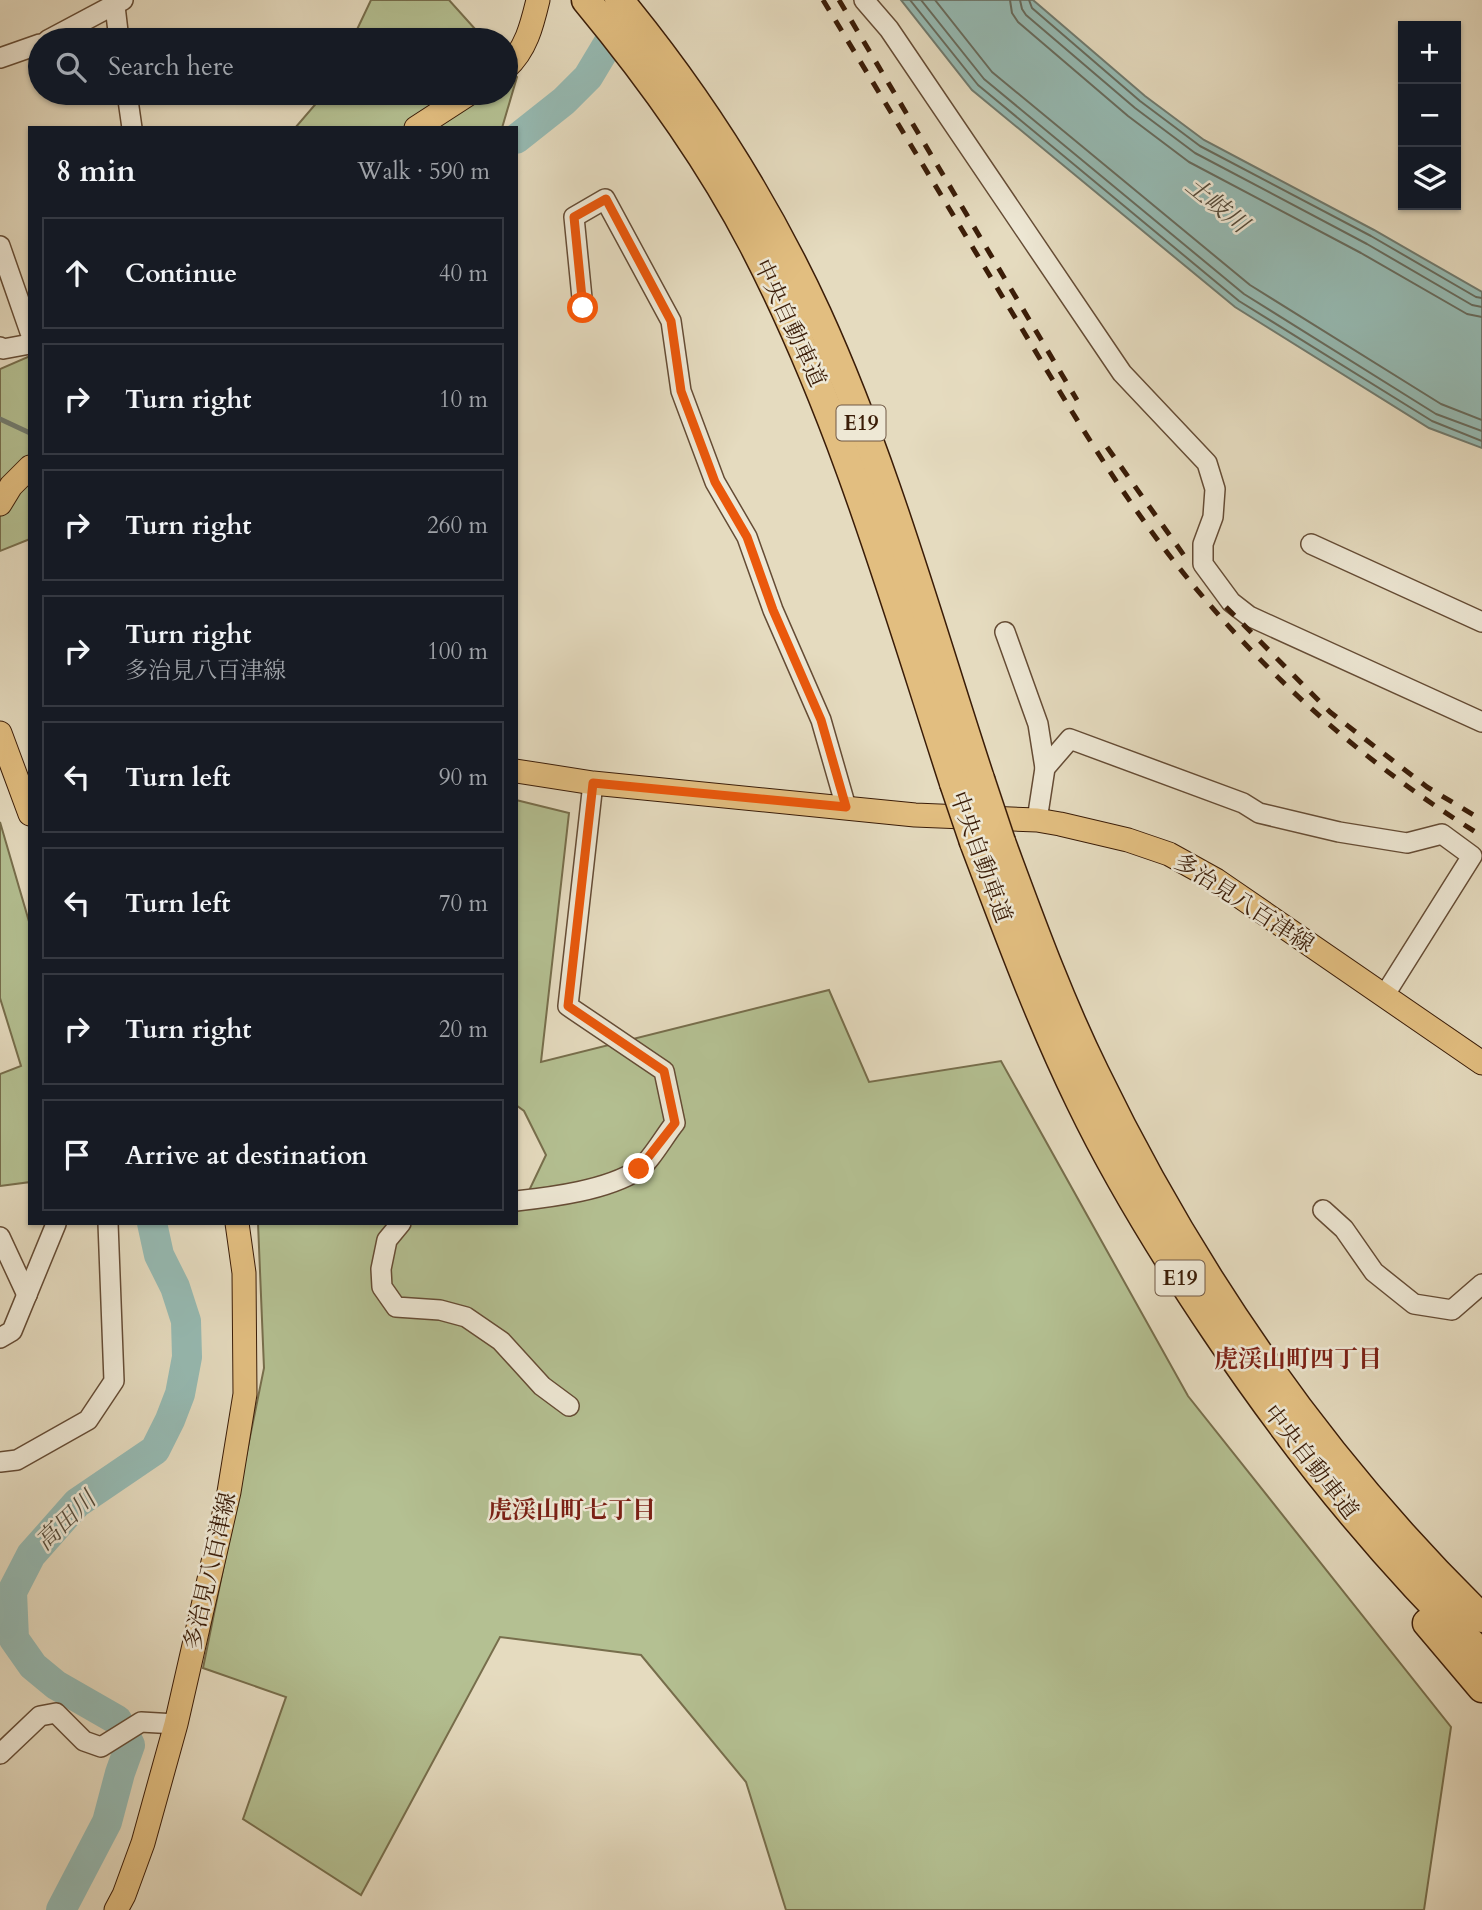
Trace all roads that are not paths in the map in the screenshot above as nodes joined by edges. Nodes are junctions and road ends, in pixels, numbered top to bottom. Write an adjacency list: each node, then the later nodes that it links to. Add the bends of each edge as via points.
1 (538, 0): 9 (main road, via 530,32)
2 (586, 0): 30 (highway, 中央自動車道 / E19, via 676,118 752,242 812,367)
3 (620, 0): 30 (highway, 中央自動車道 / E19, via 722,140 817,314 895,518)
4 (864, 0): 25 (street, via 895,38 1122,373 1208,463 1216,489 1203,564 1231,602 1249,616)
5 (119, 3): 6 (street); 7 (street)
6 (71, 28)
7 (119, 28)
8 (28, 48): 10 (street)
9 (518, 54)
10 (0, 58)
11 (129, 105): 13 (street)
12 (451, 105): 14 (main road)
13 (132, 126)
14 (419, 126)
15 (0, 246): 17 (street)
16 (583, 308): 32 (street, via 574,217 606,199 671,321 681,391 715,482 747,537 821,720)
17 (28, 326)
18 (28, 344): 19 (street)
19 (0, 347)
20 (28, 469): 21 (main road)
21 (0, 504)
22 (1311, 544): 23 (street)
23 (1482, 622)
24 (1005, 632): 28 (street, via 1038,724)
25 (1482, 721)
26 (0, 733): 27 (main road)
27 (4, 760): 33 (main road)
28 (1045, 768): 34 (street); 36 (street, via 1069,738 1259,813 1407,843 1442,834 1472,856)
29 (518, 771): 31 (main road, 多治見八百津線)
30 (967, 781): 35 (highway, 中央自動車道 / E19, bridge)
31 (593, 783): 32 (main road, 多治見八百津線); 38 (street, via 568,1006 664,1071 675,1123 639,1169 600,1186)
32 (846, 807): 34 (main road, 多治見八百津線)
33 (28, 810)
34 (1037, 820): 36 (main road, 多治見八百津線, via 1169,854 1216,880)
35 (988, 842): 49 (highway, 中央自動車道 / E19, via 1028,983 1081,1103 1182,1280); 51 (highway, 中央自動車道 / E19, via 1094,1072 1168,1211 1212,1282 1299,1409 1346,1468 1401,1534)
36 (1384, 996): 37 (main road, 多治見八百津線)
37 (1482, 1063)
38 (518, 1201)
39 (1323, 1210): 45 (street, via 1344,1229 1374,1272 1414,1304 1451,1310)
40 (56, 1225): 46 (street)
41 (108, 1225): 50 (street, via 114,1381 88,1420 17,1460)
42 (237, 1225): 54 (main road, 多治見八百津線, via 244,1273 245,1394 229,1492)
43 (399, 1225): 48 (street, via 387,1240 381,1269 382,1287 396,1307 466,1317 501,1341 542,1386)
44 (0, 1237): 46 (street)
45 (1482, 1284)
46 (27, 1295): 47 (street, via 12,1331)
47 (0, 1338)
48 (569, 1405)
49 (1278, 1420): 52 (highway, 中央自動車道 / E19, via 1388,1557); 53 (highway, via 1301,1462 1341,1516)
50 (0, 1462)
51 (1482, 1618)
52 (1482, 1654)
53 (1482, 1688)
54 (176, 1724): 55 (street, via 141,1722 101,1747 84,1741 55,1713 40,1716); 56 (main road, 多治見八百津線, via 143,1843)
55 (1, 1750)
56 (116, 1910)

